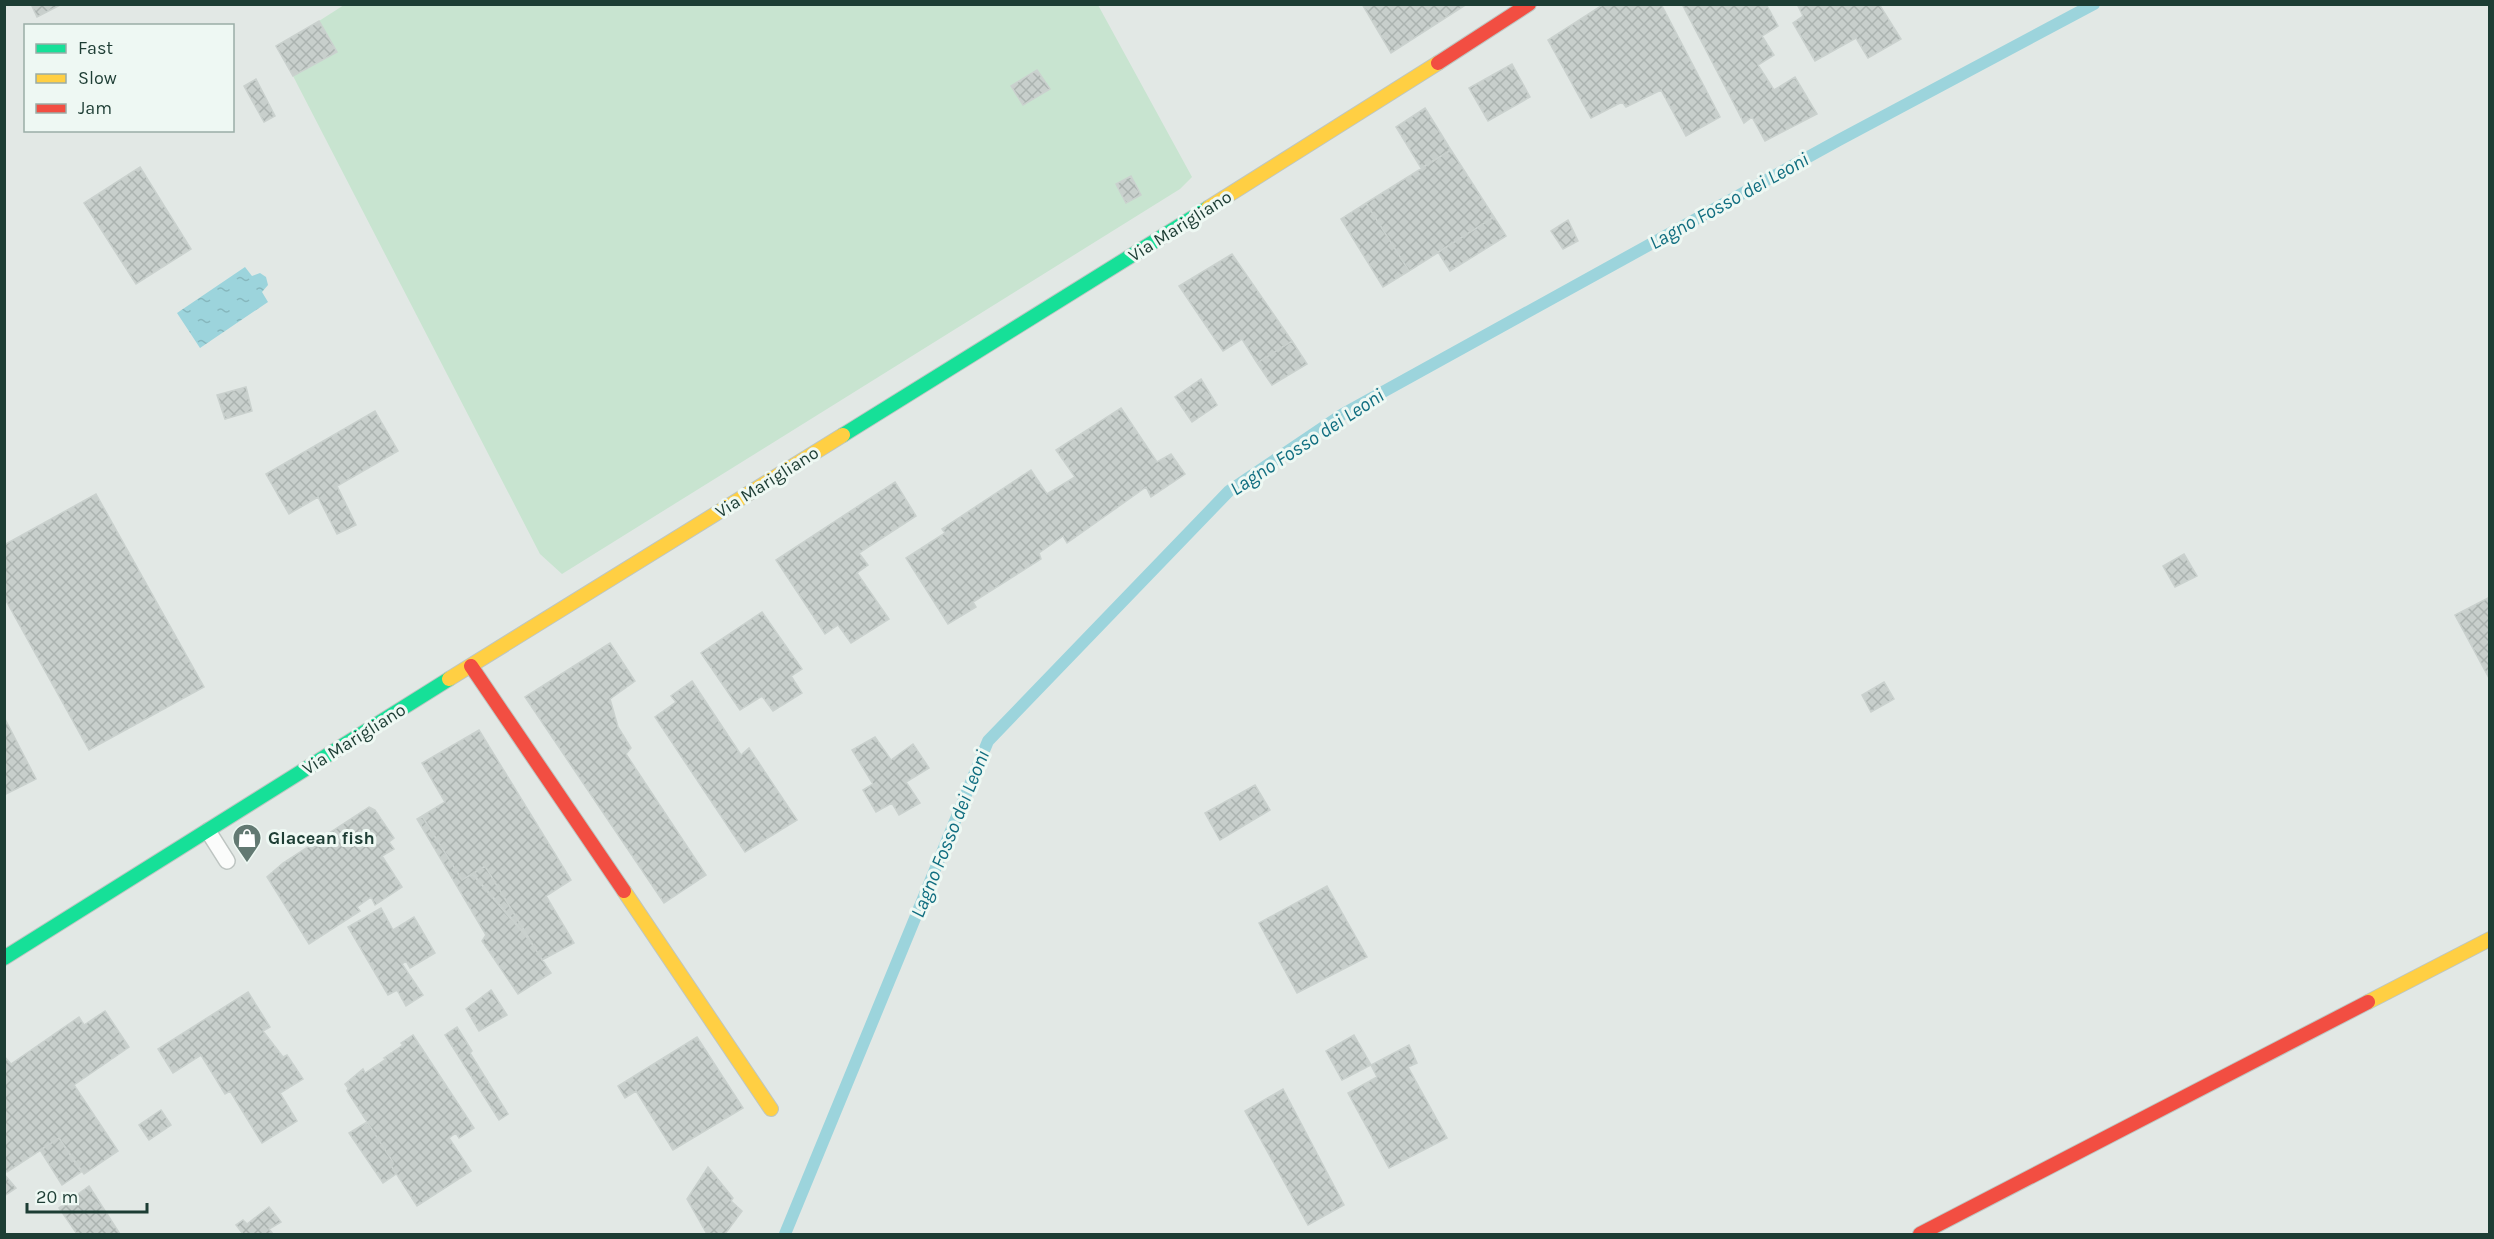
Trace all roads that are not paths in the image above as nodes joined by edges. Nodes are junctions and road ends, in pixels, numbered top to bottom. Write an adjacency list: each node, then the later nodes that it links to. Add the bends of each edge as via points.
1 (1528, 4): 2 (street, Via Marigliano, via 1333,131)
2 (471, 666): 3 (street, Via Marigliano); 7 (street)
3 (208, 831): 4 (lane); 6 (street, Via Marigliano)
4 (227, 861)
5 (2490, 939): 8 (street)
6 (4, 958)
7 (771, 1109)
8 (1920, 1234)

